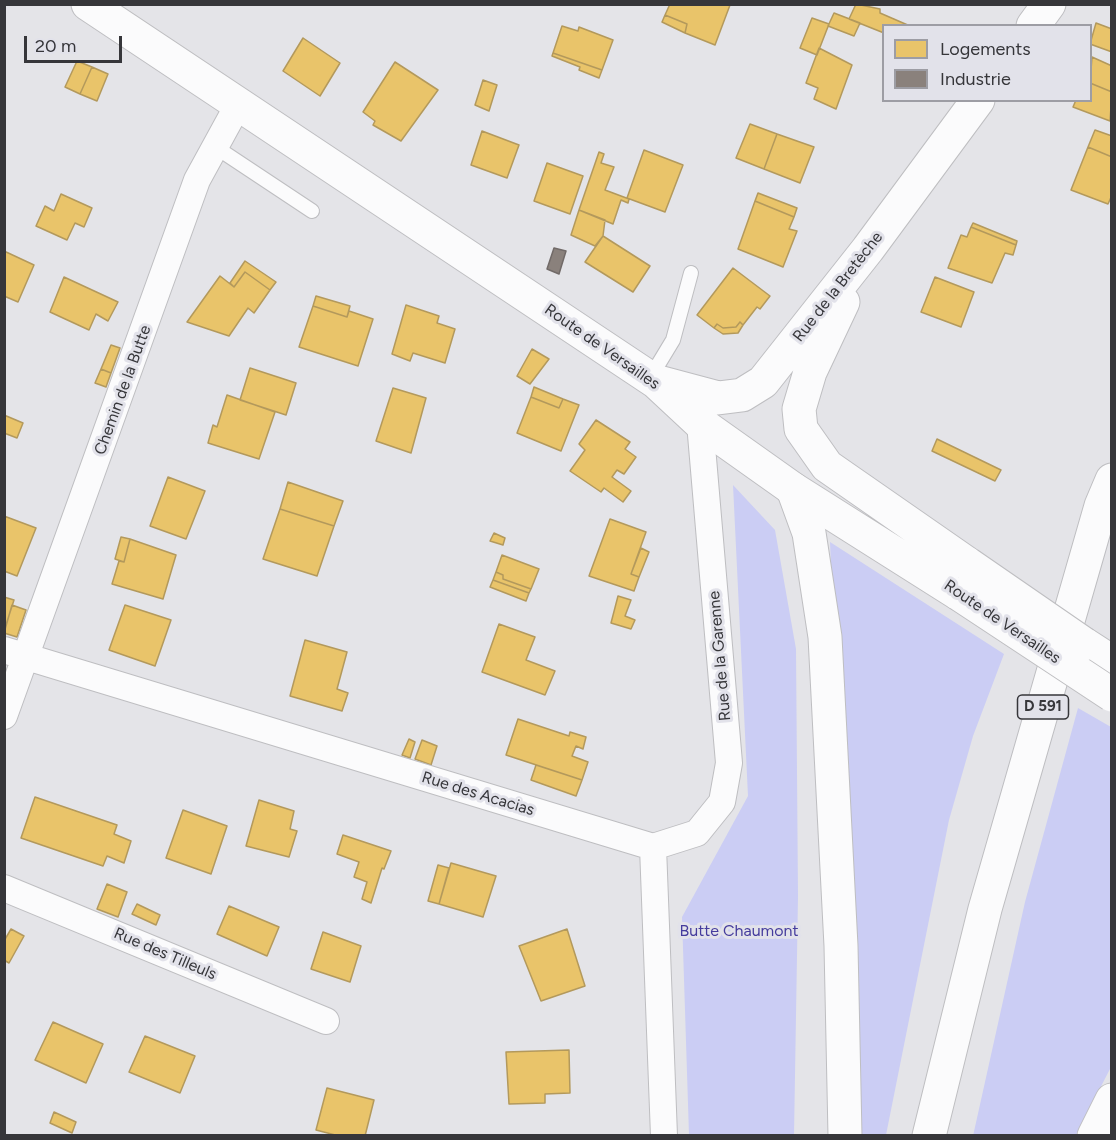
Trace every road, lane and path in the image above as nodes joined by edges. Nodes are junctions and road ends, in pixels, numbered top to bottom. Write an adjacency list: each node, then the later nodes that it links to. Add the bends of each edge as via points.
1 (88, 4): 5 (main road, Route de Versailles)
2 (1049, 4): 3 (main road)
3 (1034, 24)
4 (977, 102): 8 (main road, Rue de la Bretèche)
5 (238, 105): 6 (street, Chemin de la Butte); 10 (main road, Route de Versailles)
6 (214, 146): 7 (lane); 15 (street, Chemin de la Butte, via 197,180)
7 (312, 211)
8 (868, 249): 10 (main road, Rue de la Bretèche, via 763,382 742,395 718,398); 14 (main road, via 810,372 799,409 801,429 827,466)
9 (691, 273): 10 (lane, via 674,340)
10 (653, 380): 11 (main road, Route de Versailles)
11 (700, 423): 13 (main road, Route de Versailles); 19 (street, Rue de la Garenne, via 729,763 722,802 697,833)
12 (1112, 480): 21 (main road, D 591, via 1101,506)
13 (793, 489): 14 (main road, Route de Versailles); 25 (main road, via 809,532 825,637 841,946)
14 (963, 579): 16 (main road, Route de Versailles, bridge); 17 (main road, Route de Versailles, bridge)
15 (16, 654): 18 (street, Chemin de la Butte); 19 (street, Rue des Acacias)
16 (1112, 662)
17 (1112, 695)
18 (4, 716)
19 (654, 848): 24 (street)
20 (4, 888): 22 (street, Rue des Tilleuls)
21 (985, 909): 26 (main road, D 591); 27 (main road, D 591)
22 (326, 1021)
23 (1112, 1100): 28 (main road)
24 (664, 1136)
25 (845, 1136)
26 (929, 1136)
27 (947, 1136)
28 (1094, 1136)

